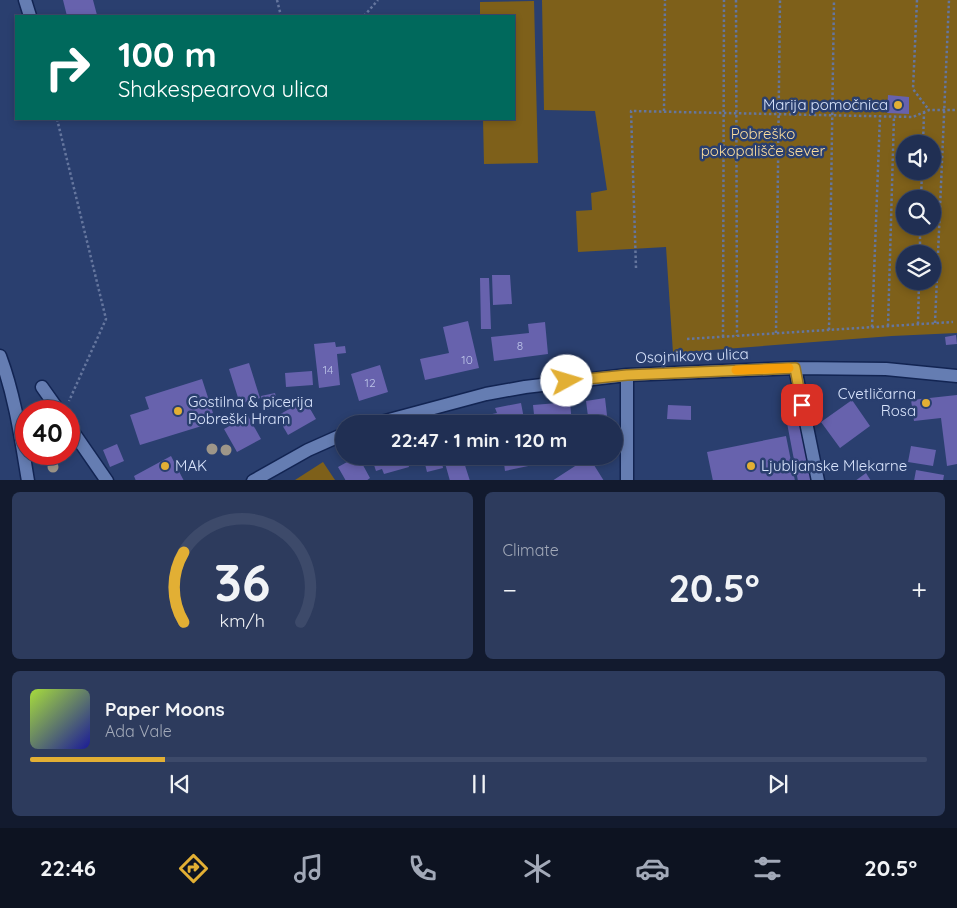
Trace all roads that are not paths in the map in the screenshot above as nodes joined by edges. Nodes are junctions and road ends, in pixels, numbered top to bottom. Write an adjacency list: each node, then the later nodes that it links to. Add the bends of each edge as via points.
1 (25, 0): 2 (street)
2 (30, 15)
3 (0, 356): 12 (street, via 18,420)
4 (795, 368): 5 (street, Osojnikova ulica); 6 (street, Osojnikova ulica, via 886,369); 16 (street)
5 (627, 375): 9 (street, Osojnikova ulica, via 486,394); 15 (street)
6 (957, 376)
7 (42, 387): 8 (street)
8 (56, 400)
9 (408, 415)
10 (335, 438): 14 (street)
11 (80, 442): 13 (street)
12 (28, 480)
13 (107, 480)
14 (253, 480)
15 (627, 480)
16 (818, 480)

